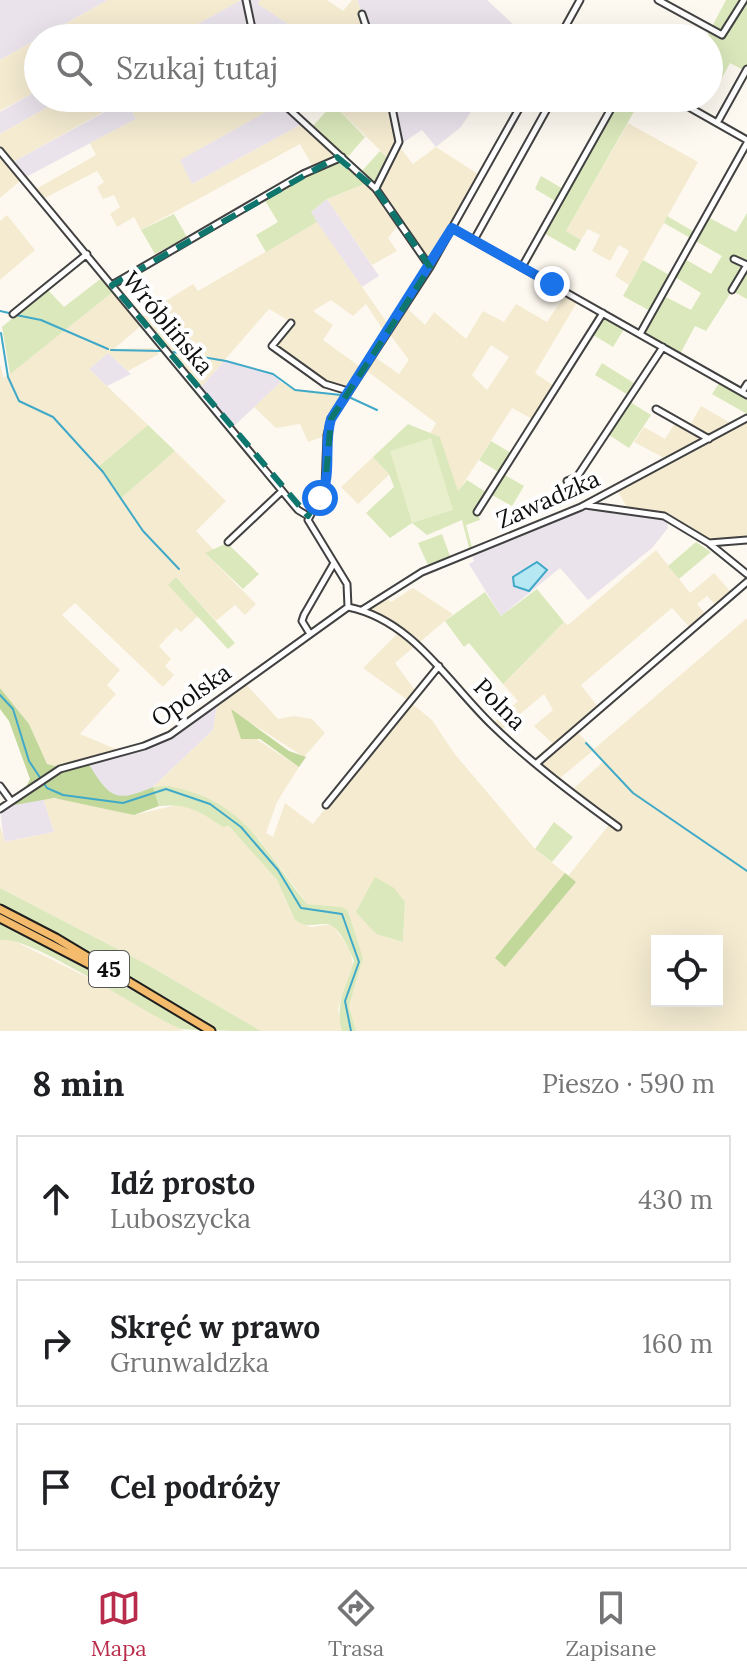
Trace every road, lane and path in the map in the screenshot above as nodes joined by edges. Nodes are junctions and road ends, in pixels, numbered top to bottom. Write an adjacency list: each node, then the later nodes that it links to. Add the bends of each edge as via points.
1 (246, 0): 6 (street)
2 (580, 0): 8 (street)
3 (658, 0): 9 (street)
4 (744, 0): 10 (street)
5 (362, 14): 7 (street)
6 (251, 24)
7 (365, 24)
8 (568, 24)
9 (702, 24)
10 (723, 33)
11 (747, 69): 18 (street)
12 (292, 112): 21 (street)
13 (393, 112): 22 (street, via 399,142)
14 (517, 112): 23 (street)
15 (545, 112): 24 (street)
16 (609, 112): 29 (street)
17 (698, 112): 18 (street)
18 (717, 123): 19 (street)
19 (747, 141): 35 (street)
20 (0, 151): 25 (street, Wróblińska)
21 (342, 157): 22 (street); 30 (street, via 303,174)
22 (376, 189): 28 (street)
23 (452, 228): 24 (street); 28 (street)
24 (474, 240): 29 (street)
25 (87, 254): 30 (street, Wróblińska); 33 (street)
26 (734, 259): 27 (street)
27 (747, 265): 31 (street)
28 (430, 267): 38 (street)
29 (522, 267): 32 (street)
30 (112, 285): 44 (street, Wróblińska)
31 (732, 290)
32 (603, 313): 35 (street); 46 (street)
33 (13, 314)
34 (291, 323): 38 (street, via 272,346 325,384)
35 (640, 334): 36 (street)
36 (663, 347): 39 (street); 43 (street, via 577,477)
37 (747, 384): 39 (street)
38 (348, 391): 47 (street, via 328,429 325,487)
39 (745, 394)
40 (656, 409): 42 (street)
41 (747, 418): 42 (street, Zawadzka)
42 (709, 439): 45 (street, Zawadzka)
43 (567, 481)
44 (282, 491): 47 (street, Wróblińska); 49 (street)
45 (584, 505): 50 (street, via 664,516); 55 (street, Zawadzka, via 422,572)
46 (477, 512)
47 (308, 516): 51 (street, Wróblińska)
48 (747, 540): 50 (street)
49 (228, 542)
50 (709, 543): 52 (street)
51 (334, 563): 54 (street, Wróblińska, via 349,589); 56 (street, via 304,615)
52 (747, 574)
53 (747, 582): 58 (street)
54 (348, 607): 55 (street, Polna); 56 (street, Opolska)
55 (360, 609): 57 (street, Polna, via 418,643)
56 (310, 634): 60 (street, Opolska, via 170,735 63,768)
57 (439, 666): 58 (street, Polna, via 492,725); 61 (street)
58 (537, 763): 63 (street, Polna)
59 (0, 786): 60 (street)
60 (11, 801): 62 (street, Opolska)
61 (326, 805)
62 (0, 809)
63 (618, 827)
64 (0, 909): 66 (main road, 45)
65 (0, 918): 66 (main road, 45)
66 (162, 1002): 67 (main road, 45)
67 (211, 1031)

